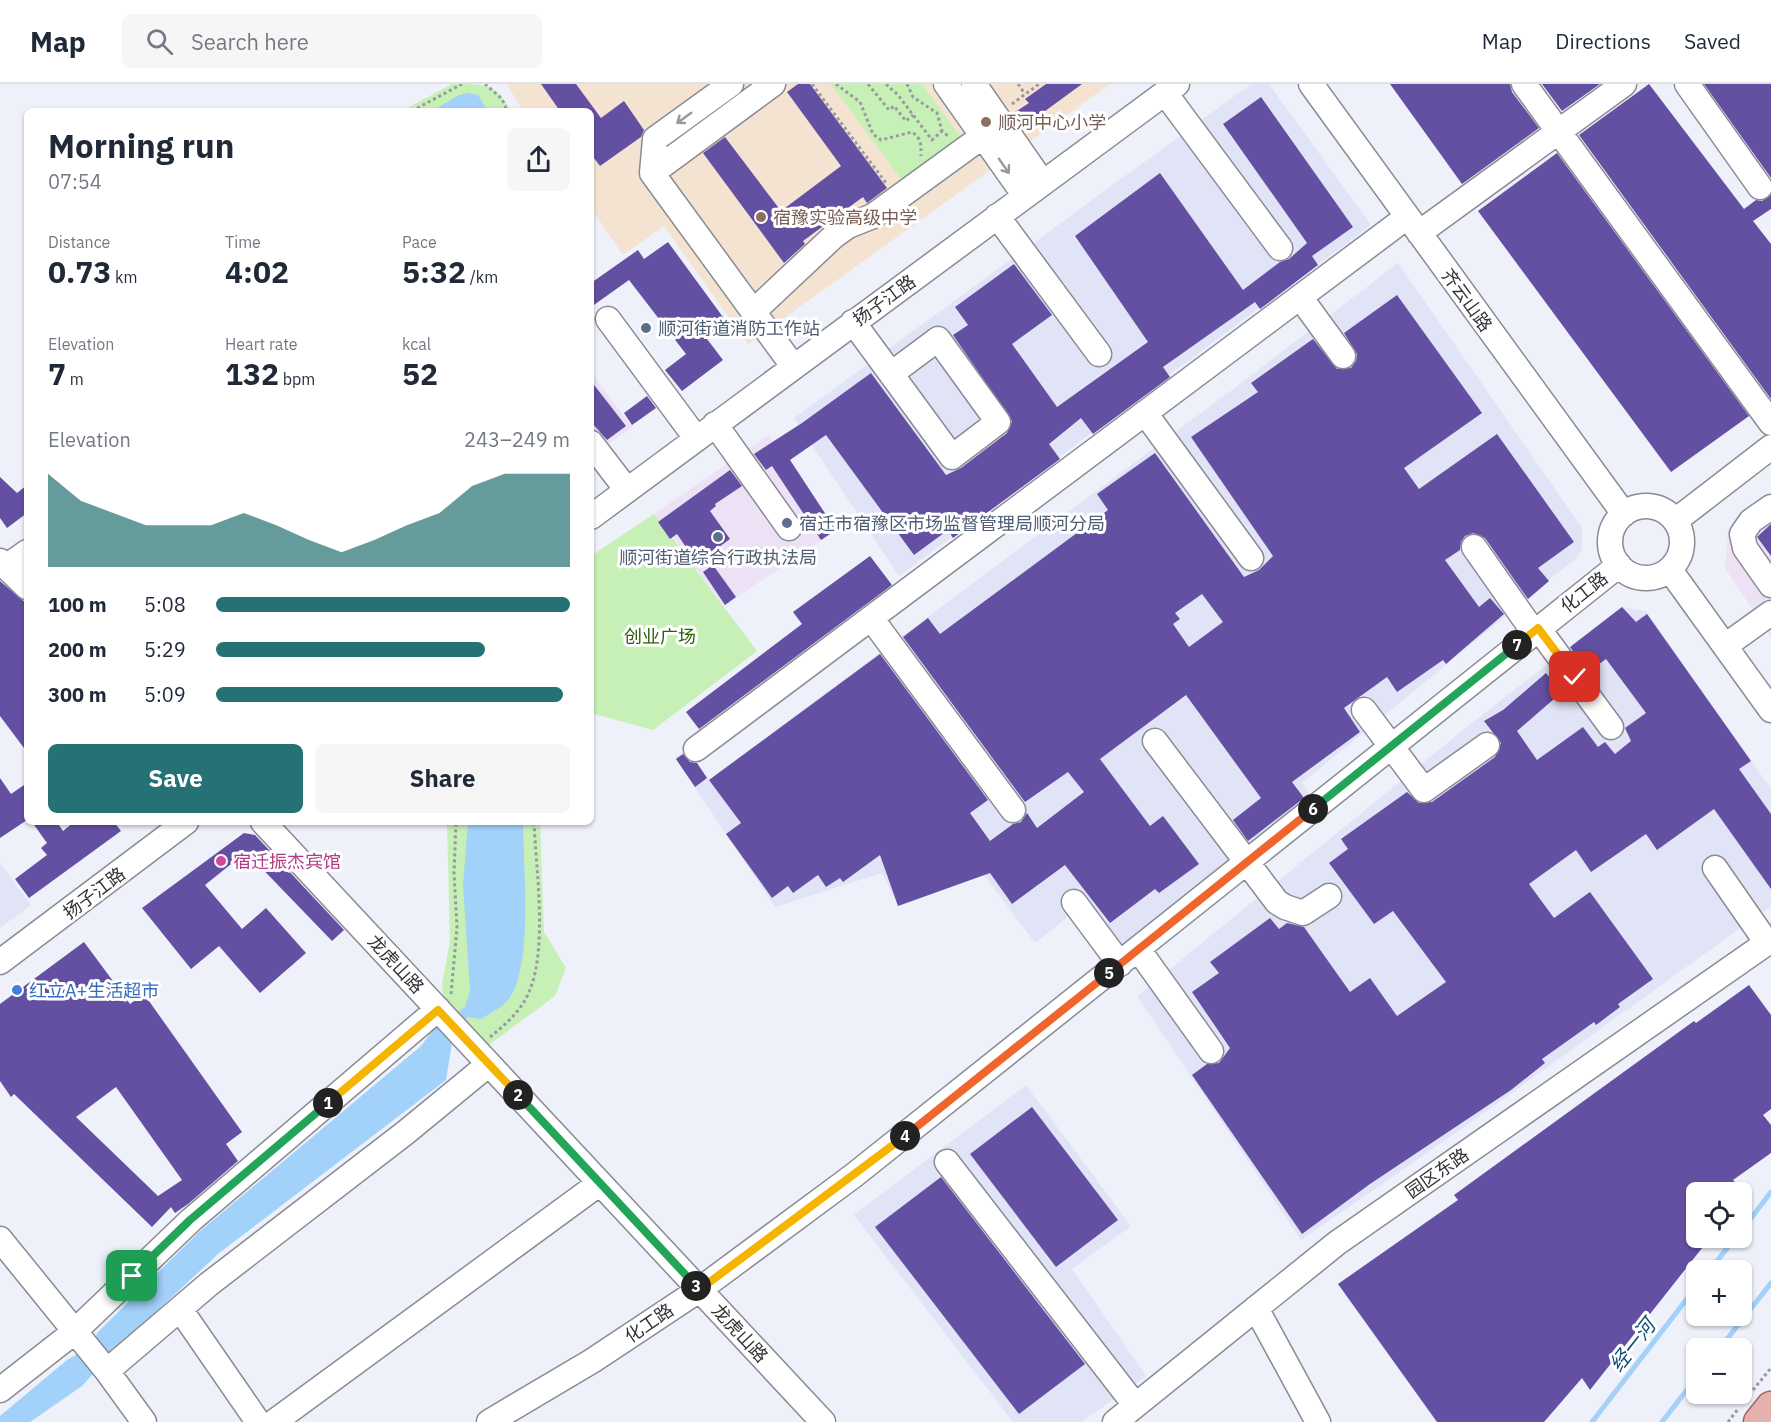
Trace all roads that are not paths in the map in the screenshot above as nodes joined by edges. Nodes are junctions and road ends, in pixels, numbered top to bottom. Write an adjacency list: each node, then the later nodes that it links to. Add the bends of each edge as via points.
1 (731, 84): 12 (street, one-way to 12, via 655,139)
2 (773, 84): 12 (street)
3 (946, 84): 11 (street)
4 (974, 84): 14 (street, via 996,115)
5 (1311, 84): 16 (street, 齐云山路)
6 (1524, 84): 10 (street)
7 (1624, 84): 10 (street)
8 (1687, 84): 13 (street)
9 (1171, 88): 14 (street, 扬子江路); 17 (street)
10 (1558, 132): 16 (street); 27 (street)
11 (976, 141): 14 (street, one-way to 14); 19 (street, via 873,216 834,236)
12 (652, 173): 19 (street)
13 (1760, 187)
14 (1034, 189): 15 (street, 扬子江路)
15 (997, 216): 21 (street, 扬子江路); 22 (street)
16 (1413, 225): 18 (street); 34 (street, 齐云山路)
17 (1280, 249)
18 (1300, 297): 23 (street); 26 (street)
19 (753, 312): 24 (street)
20 (608, 319): 29 (street)
21 (853, 322): 24 (street, 扬子江路); 25 (street)
22 (1099, 354)
23 (1343, 356)
24 (793, 366): 28 (street, 扬子江路)
25 (891, 374): 25 (street, via 952,457 998,422 938,339)
26 (1145, 413): 40 (street); 47 (street)
27 (1771, 423)
28 (715, 424): 29 (street, 扬子江路); 37 (street)
29 (696, 438): 32 (street, 扬子江路)
30 (594, 447): 32 (street)
31 (1771, 447): 36 (street)
32 (627, 490): 35 (street, 扬子江路)
33 (1771, 507): 45 (street, via 1751,521 1742,534 1745,548)
34 (1624, 514): 36 (street, via 1639,508 1655,508); 42 (street, 化工路, via 1611,538)
35 (594, 515)
36 (1675, 521): 43 (street, via 1682,546)
37 (789, 528)
38 (1474, 547): 48 (street)
39 (24, 554): 41 (street)
40 (1251, 558)
41 (3, 564): 44 (street)
42 (1619, 565): 43 (street, 化工路, via 1638,577); 48 (street, 化工路)
43 (1670, 570): 49 (street)
44 (24, 584)
45 (1771, 585)
46 (1771, 614): 49 (street)
47 (871, 618): 56 (street); 57 (street)
48 (1536, 630): 52 (street); 55 (street, 化工路)
49 (1725, 646): 51 (street)
50 (1364, 710): 55 (street)
51 (1771, 710)
52 (1611, 727)
53 (1155, 741): 60 (street)
54 (1486, 745): 55 (street, via 1424,790)
55 (1391, 746): 60 (street, 化工路)
56 (696, 749)
57 (1013, 810)
58 (182, 825): 66 (street, 扬子江路)
59 (267, 825): 67 (street, 龙虎山路)
60 (1247, 862): 62 (street, via 1285,907 1304,913); 65 (street, 化工路)
61 (1715, 868): 64 (street)
62 (1329, 897)
63 (1074, 902): 65 (street)
64 (1768, 947): 74 (street, 园区东路, via 1337,1243)
65 (1129, 956): 68 (street); 73 (street, 化工路, via 862,1169)
66 (0, 962)
67 (438, 1010): 69 (street, 龙虎山路); 76 (street, via 190,1220)
68 (1211, 1052)
69 (482, 1056): 71 (street, 龙虎山路); 75 (street)
70 (947, 1162): 79 (street)
71 (600, 1183): 73 (street, 龙虎山路); 83 (street)
72 (0, 1239): 76 (street)
73 (699, 1290): 84 (street, 化工路, via 592,1361); 85 (street, 龙虎山路)
74 (1256, 1308): 79 (street, 园区东路); 87 (street)
75 (180, 1309): 77 (street); 82 (street)
76 (73, 1332): 77 (street); 78 (street)
77 (107, 1371): 81 (street)
78 (0, 1390)
79 (1135, 1405): 86 (street, 园区东路)
80 (1771, 1407): 88 (main road)
81 (144, 1422)
82 (258, 1422)
83 (274, 1422)
84 (489, 1422)
85 (824, 1422)
86 (1115, 1422)
87 (1317, 1422)
88 (1759, 1422)

